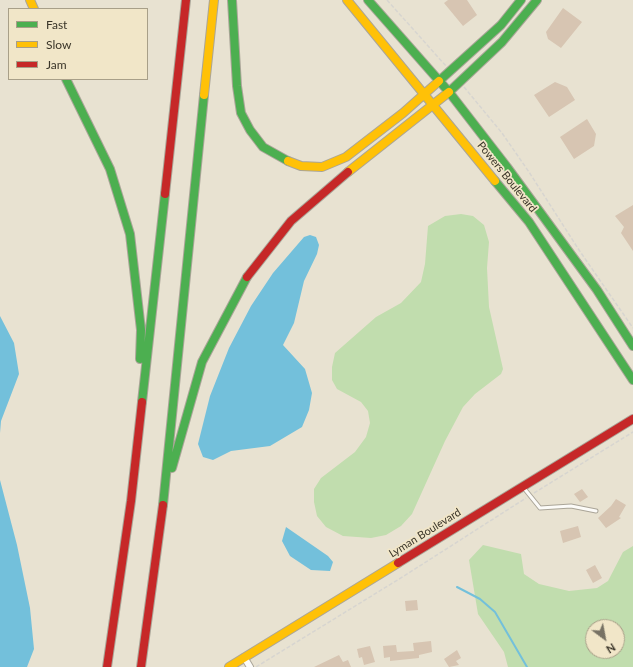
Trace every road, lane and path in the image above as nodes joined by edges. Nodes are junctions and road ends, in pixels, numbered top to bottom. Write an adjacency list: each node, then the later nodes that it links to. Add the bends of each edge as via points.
1 (186, 0): 24 (main road)
2 (214, 0): 22 (main road, via 190,216)
3 (232, 0): 14 (main road, via 241,113 263,147 282,160 301,166 322,167 346,157)
4 (348, 0): 14 (main road, Powers Boulevard)
5 (368, 0): 11 (main road, Powers Boulevard)
6 (387, 0): 9 (path)
7 (521, 0): 9 (main road, via 500,25)
8 (537, 0): 12 (main road, via 502,42)
9 (450, 71): 11 (main road)
10 (66, 80): 24 (main road, via 110,169 130,234 141,330)
11 (439, 81): 13 (main road, Powers Boulevard); 14 (main road)
12 (459, 82): 13 (main road); 16 (path, via 502,133)
13 (449, 92): 15 (main road); 17 (main road, Powers Boulevard, via 597,290)
14 (425, 95): 15 (main road, Powers Boulevard)
15 (432, 105): 18 (main road, Powers Boulevard, via 530,222); 22 (main road, via 291,221 244,280 202,362)
16 (633, 328)
17 (633, 346)
18 (633, 380)
19 (633, 419): 21 (main road, Lyman Boulevard)
20 (633, 432): 23 (path)
21 (522, 486): 23 (lane); 26 (main road, Lyman Boulevard)
22 (165, 493): 28 (main road)
23 (530, 496): 25 (lane, via 537,506 544,509 564,506); 31 (path)
24 (131, 501): 27 (main road)
25 (596, 511)
26 (244, 657): 29 (main road, Lyman Boulevard); 30 (street)
27 (107, 667)
28 (141, 667)
29 (229, 667)
30 (250, 667)
31 (256, 667)

